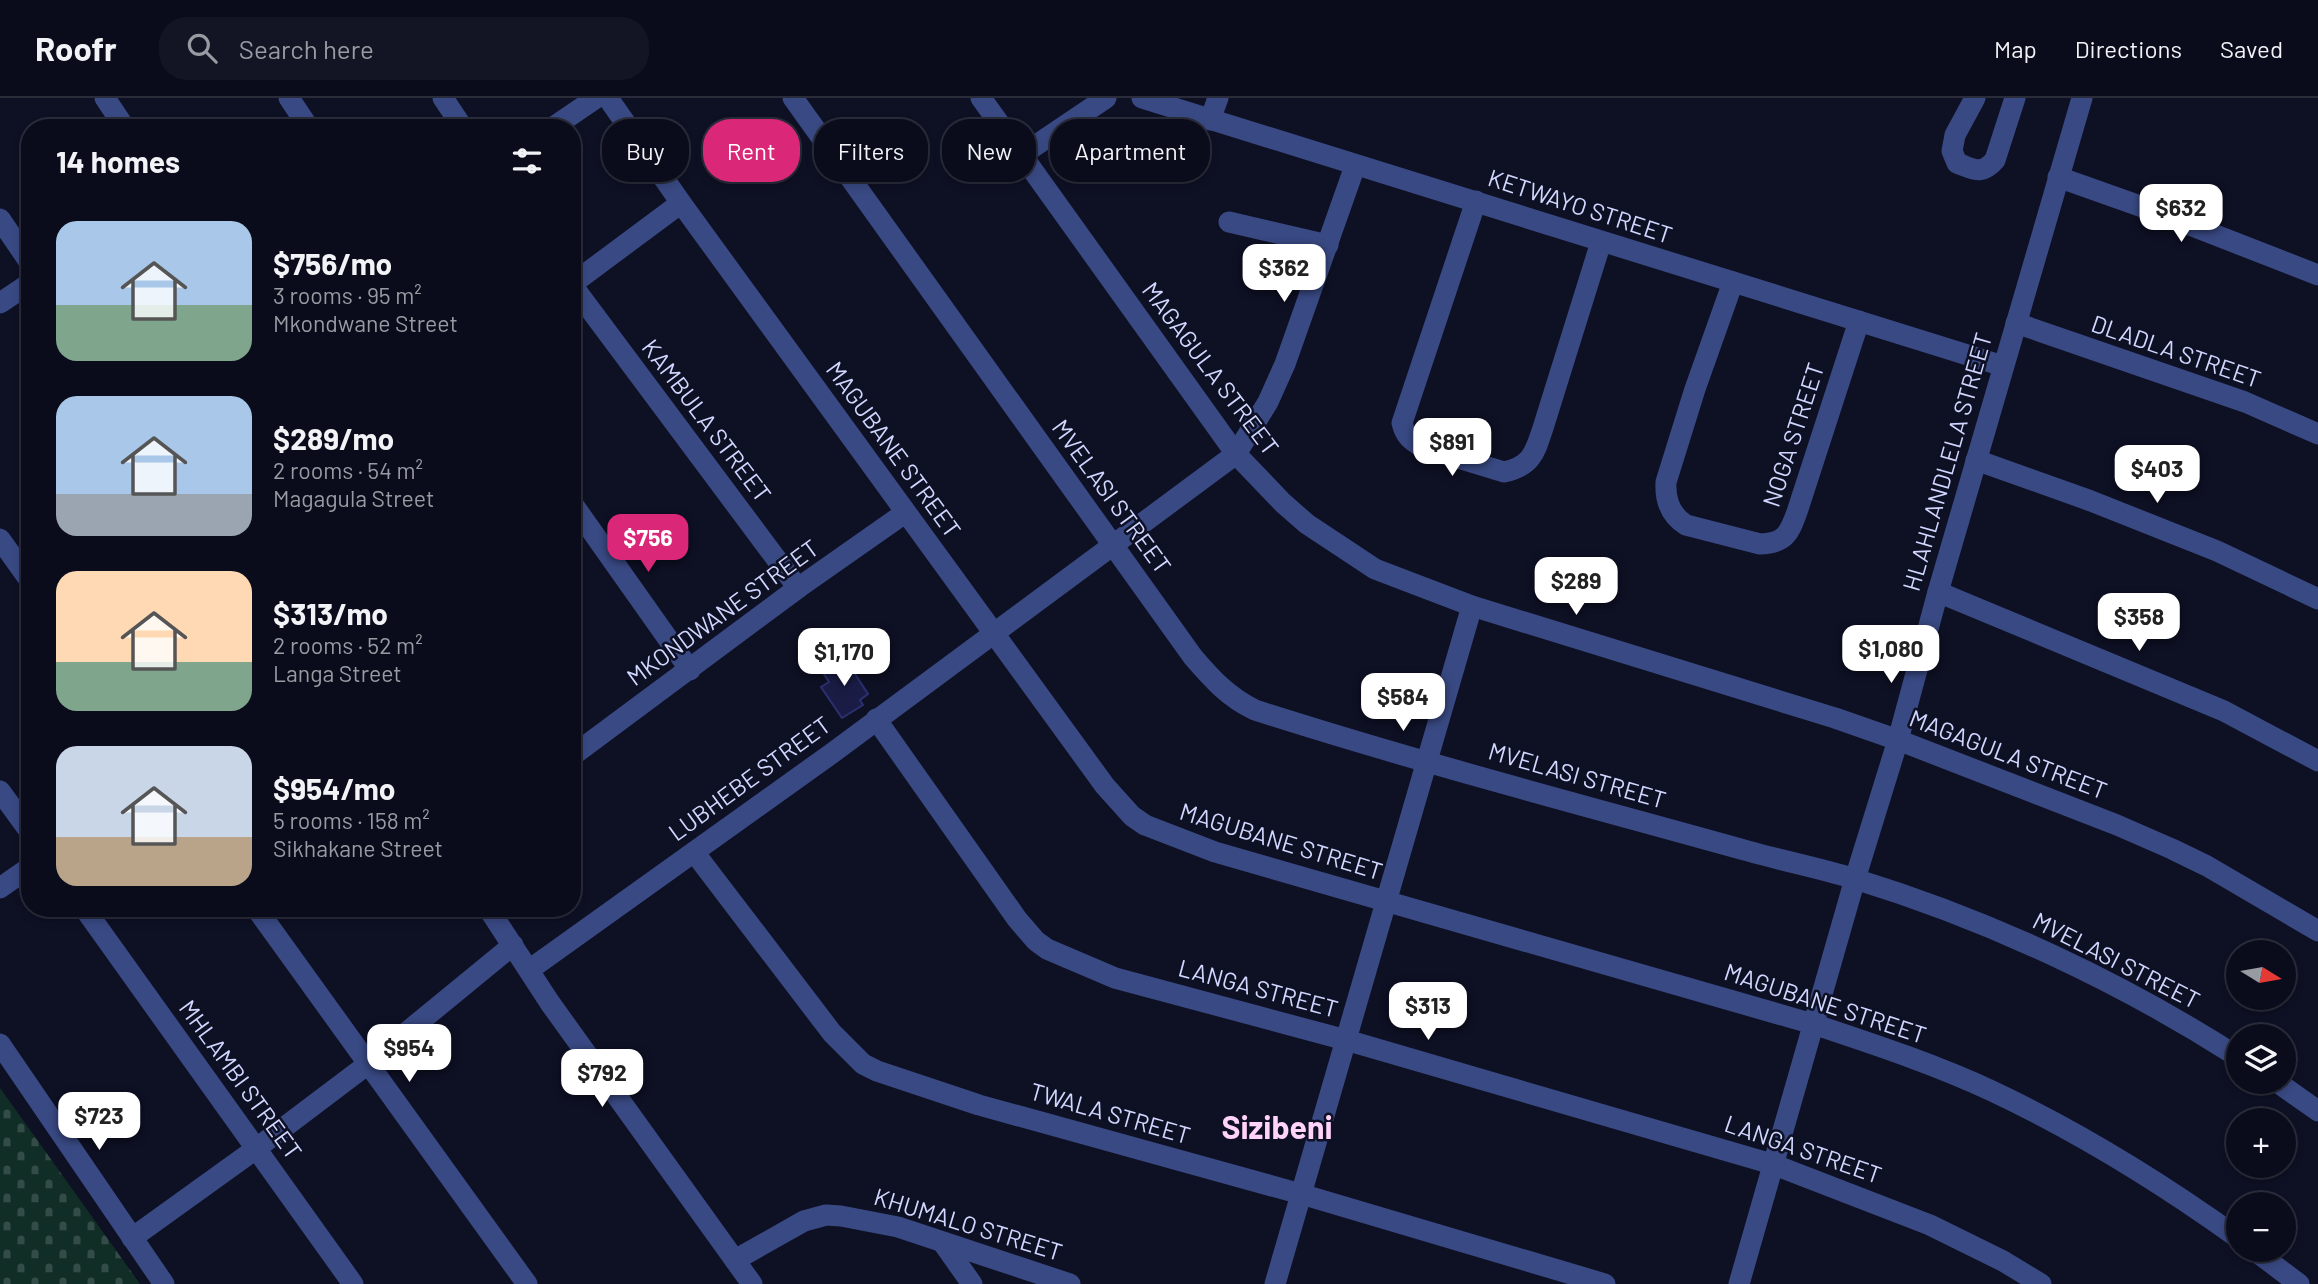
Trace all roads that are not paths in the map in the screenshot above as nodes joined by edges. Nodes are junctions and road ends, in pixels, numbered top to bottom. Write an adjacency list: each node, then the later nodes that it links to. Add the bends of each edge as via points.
1 (105, 98): 14 (street)
2 (289, 98): 15 (street)
3 (443, 98): 16 (street)
4 (596, 98): 17 (street)
5 (608, 98): 26 (street, MAGUBANE STREET)
6 (793, 98): 47 (street, MVELASI STREET)
7 (981, 98): 18 (street, MAGAGULA STREET)
8 (1105, 98): 21 (street)
9 (1142, 98): 19 (street, KETWAYO STREET)
10 (1218, 98): 20 (street)
11 (1975, 98): 12 (street, via 1955,135 1952,151 1957,163 1980,170 1995,160)
12 (2015, 98)
13 (2082, 98): 24 (street, HLAHLANDLELA STREET)
14 (119, 119)
15 (303, 119)
16 (457, 119)
17 (565, 119)
18 (997, 119)
19 (1207, 119)
20 (1210, 120): 22 (street, KETWAYO STREET)
21 (1036, 145)
22 (1355, 166): 25 (street, KETWAYO STREET); 30 (street)
23 (1036, 172): 42 (street, MAGAGULA STREET)
24 (2058, 177): 32 (street); 39 (street, HLAHLANDLELA STREET)
25 (1476, 201): 29 (street, KETWAYO STREET); 29 (street, via 1402,423 1404,433 1422,447 1504,472 1526,464 1543,428)
26 (681, 203): 33 (street); 44 (street, MAGUBANE STREET)
27 (0, 219): 31 (street)
28 (1229, 222): 30 (street)
29 (1601, 242): 34 (street, KETWAYO STREET)
30 (1328, 245): 42 (street, via 1274,390)
31 (21, 250)
32 (2318, 275)
33 (581, 277)
34 (1733, 282): 38 (street, KETWAYO STREET); 38 (street, NOGA STREET, via 1667,482 1665,496 1671,510 1686,525 1760,544 1772,544 1786,536)
35 (21, 289): 37 (street)
36 (581, 296): 49 (street, KAMBULA STREET)
37 (0, 303)
38 (1859, 321): 40 (street, KETWAYO STREET)
39 (2016, 323): 40 (street, HLAHLANDLELA STREET); 41 (street, DLADLA STREET, via 2245,402)
40 (2003, 366): 43 (street, HLAHLANDLELA STREET)
41 (2318, 434)
42 (1236, 454): 47 (street, LUBHEBE STREET); 52 (street, MAGAGULA STREET, via 1283,503 1349,554 1406,583)
43 (1976, 460): 50 (street, HLAHLANDLELA STREET); 51 (street, via 2217,551)
44 (905, 513): 49 (street, MKONDWANE STREET); 53 (street, MAGUBANE STREET)
45 (581, 516): 54 (street)
46 (0, 539): 48 (street)
47 (1112, 544): 53 (street, LUBHEBE STREET); 58 (street, MVELASI STREET, via 1193,657 1236,701)
48 (21, 568)
49 (798, 589): 54 (street, MKONDWANE STREET)
50 (1938, 592): 56 (street, HLAHLANDLELA STREET); 59 (street, via 2224,711)
51 (2318, 599)
52 (1472, 606): 56 (street, MAGAGULA STREET); 58 (street)
53 (993, 632): 55 (street, LUBHEBE STREET); 66 (street, MAGUBANE STREET, via 1132,816 1202,847)
54 (690, 670): 57 (street, MKONDWANE STREET)
55 (876, 719): 62 (street, LUBHEBE STREET); 74 (street, LANGA STREET, via 1017,919 1047,949 1115,978)
56 (1898, 740): 64 (street, HLAHLANDLELA STREET); 70 (street, MAGAGULA STREET, via 2172,849)
57 (581, 749)
58 (1427, 761): 64 (street, MVELASI STREET); 66 (street)
59 (2318, 761)
60 (0, 791): 61 (street)
61 (21, 820)
62 (694, 852): 72 (street, LUBHEBE STREET); 82 (street, TWALA STREET, via 832,1033 863,1064 979,1105)
63 (21, 873): 65 (street)
64 (1855, 879): 73 (street, HLAHLANDLELA STREET); 76 (street, MVELASI STREET, via 2023,942 2148,1004)
65 (0, 888)
66 (1386, 902): 73 (street, MAGUBANE STREET); 74 (street)
67 (90, 917): 80 (street, MHLAMBI STREET)
68 (262, 917): 77 (street)
69 (494, 917): 71 (street)
70 (2318, 931)
71 (513, 945): 72 (street); 77 (street)
72 (529, 970): 86 (street)
73 (1813, 1024): 81 (street, HLAHLANDLELA STREET); 83 (street, MAGUBANE STREET, via 1990,1090 2169,1189)
74 (1346, 1040): 81 (street, LANGA STREET); 82 (street)
75 (0, 1044): 84 (street)
76 (2226, 1050)
77 (368, 1064): 80 (street); 90 (street)
78 (2294, 1094): 79 (street)
79 (2318, 1111)
80 (257, 1148): 84 (street); 89 (street, MHLAMBI STREET)
81 (1772, 1164): 96 (street, HLAHLANDLELA STREET); 97 (street, LANGA STREET, via 1930,1225)
82 (1301, 1194): 94 (street); 95 (street, TWALA STREET)
83 (2226, 1229)
84 (132, 1238): 88 (street)
85 (943, 1243): 86 (street, KHUMALO STREET, via 898,1227 825,1215 804,1221); 92 (street); 93 (street, KHUMALO STREET)
86 (735, 1260): 91 (street)
87 (2269, 1262): 98 (street)
88 (164, 1284)
89 (354, 1284)
90 (527, 1284)
91 (752, 1284)
92 (972, 1284)
93 (1070, 1284)
94 (1275, 1284)
95 (1605, 1284)
96 (1739, 1284)
97 (2041, 1284)
98 (2299, 1284)

